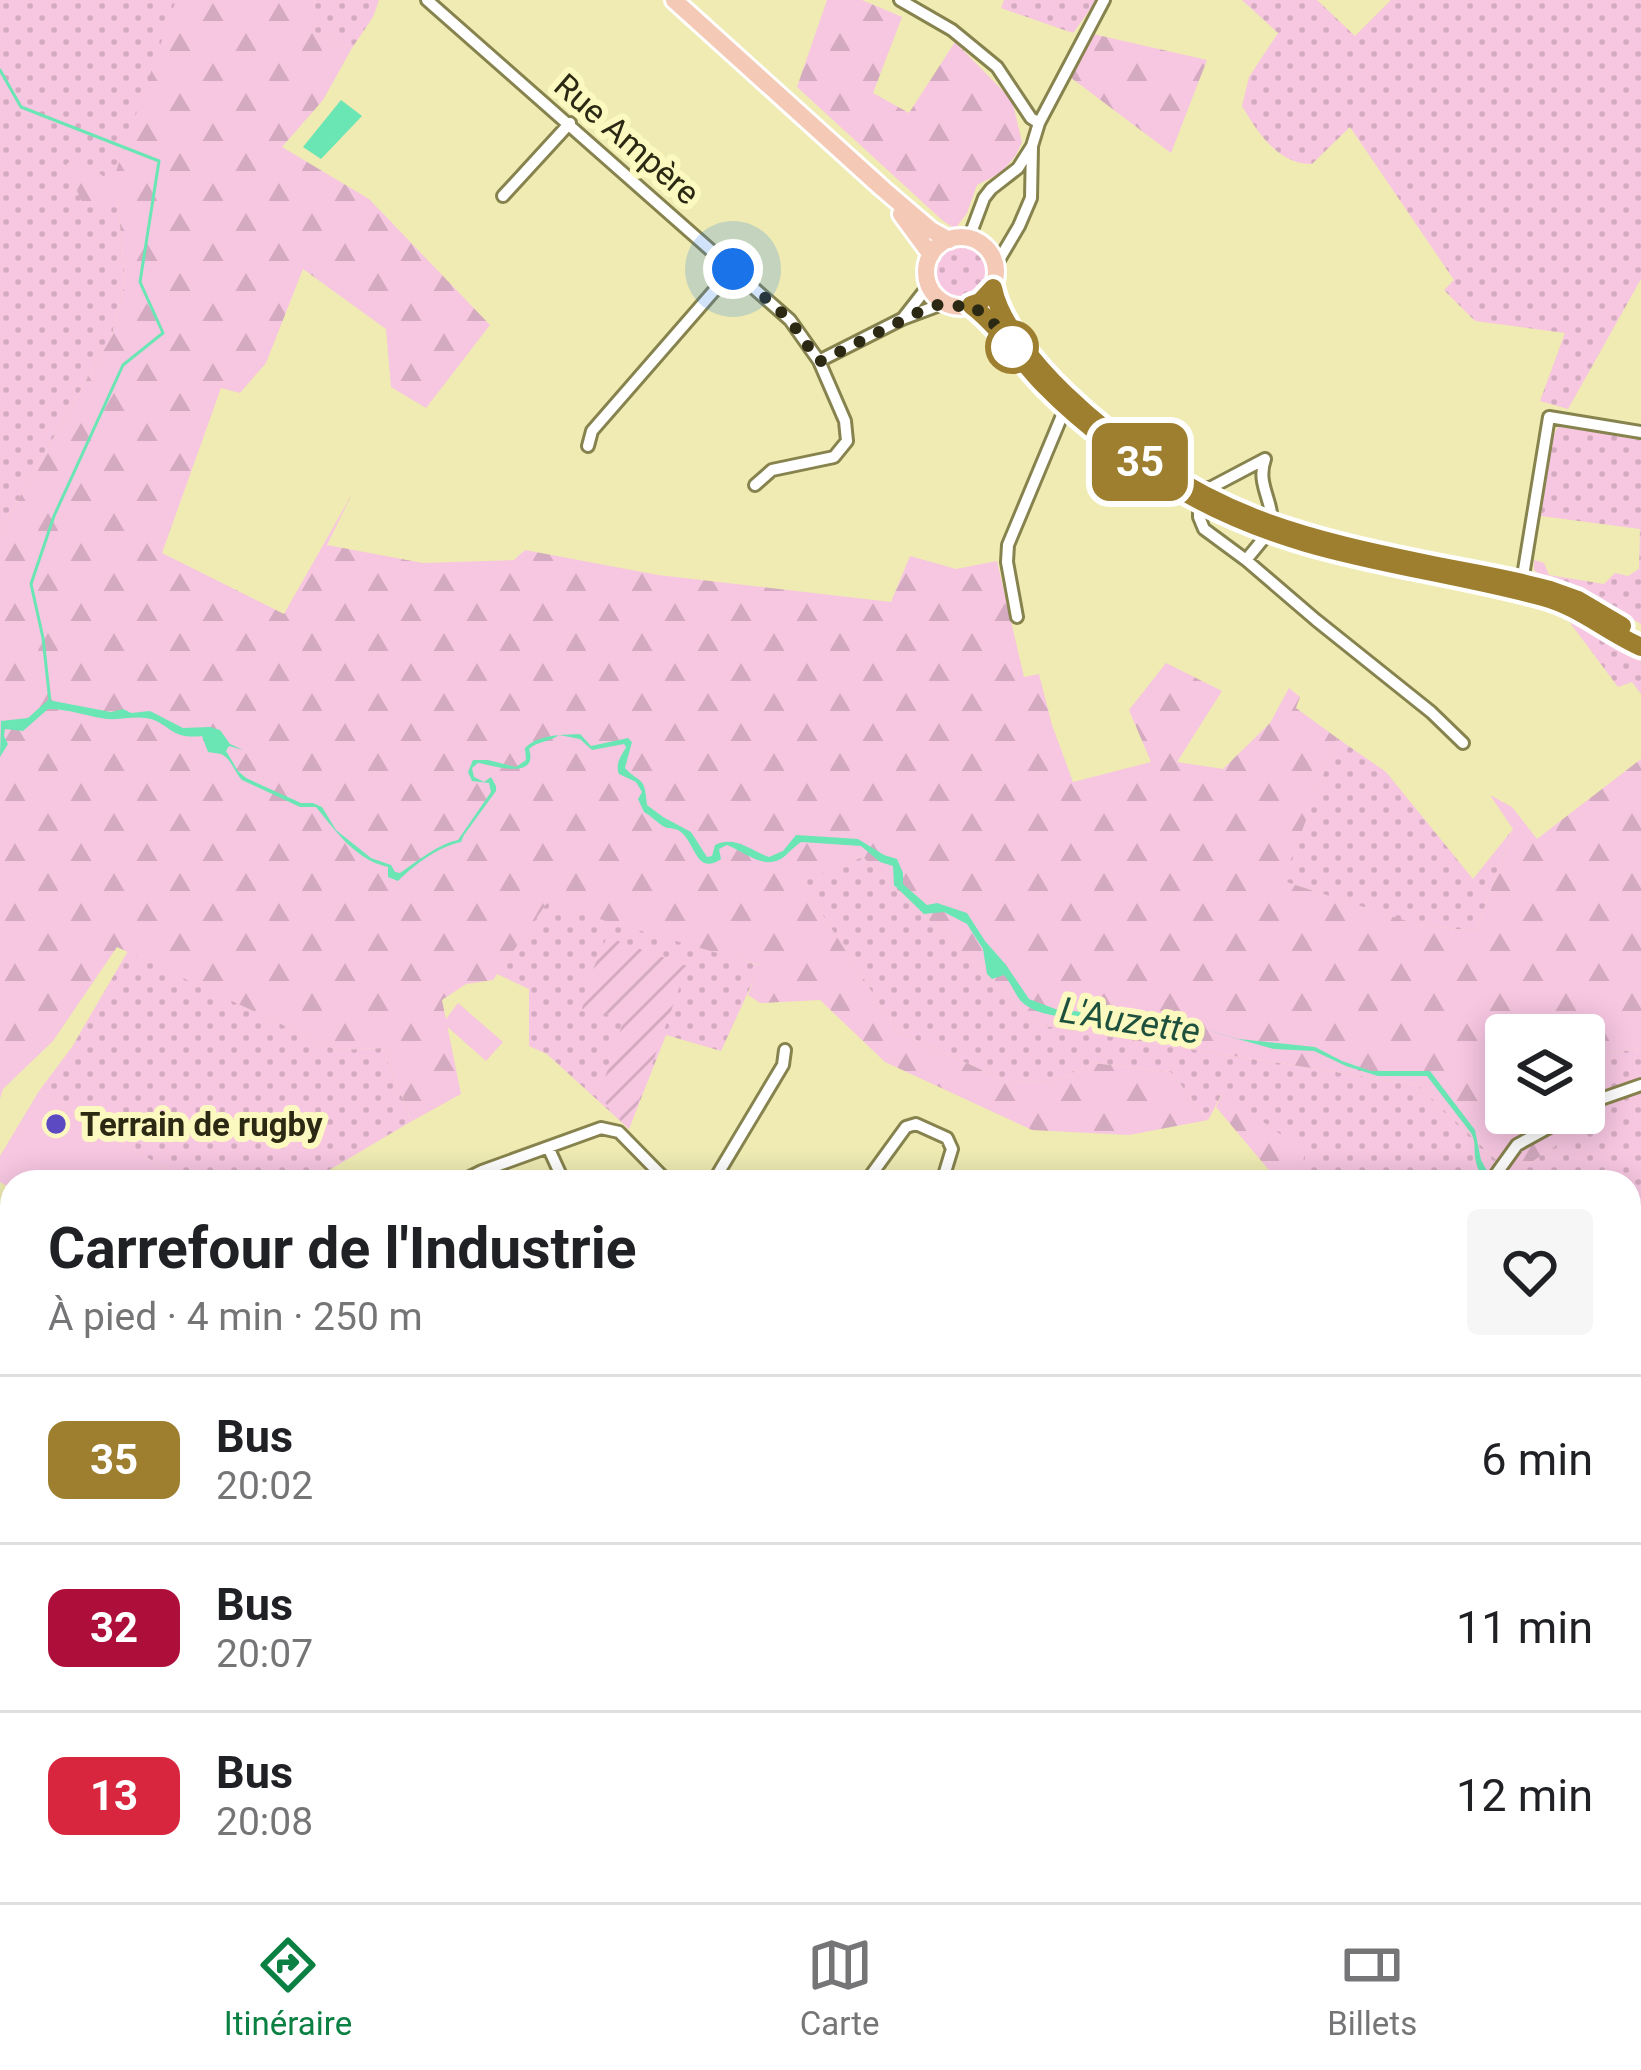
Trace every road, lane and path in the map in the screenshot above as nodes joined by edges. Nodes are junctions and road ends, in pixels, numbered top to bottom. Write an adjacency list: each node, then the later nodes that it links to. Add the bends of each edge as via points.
1 (427, 0): 6 (street, Rue Ampère)
2 (674, 0): 9 (main road)
3 (900, 0): 5 (street, via 997,67)
4 (1104, 0): 5 (street)
5 (1039, 123): 7 (street)
6 (570, 124): 10 (street); 15 (street, Rue Ampère)
7 (1032, 146): 8 (street); 11 (street)
8 (1013, 184): 11 (street); 12 (street, via 991,190)
9 (883, 189): 12 (main road, via 929,228); 13 (main road)
10 (503, 196)
11 (1031, 199): 14 (street)
12 (959, 239): 13 (main road); 14 (main road, via 986,248)
13 (931, 255): 16 (main road)
14 (996, 265): 17 (main road)
15 (733, 269): 21 (street, Rue Ampère, via 790,320); 24 (street, via 592,431)
16 (929, 285): 18 (main road); 20 (street)
17 (993, 288): 19 (main road); 26 (main road, via 1001,313 1052,381)
18 (945, 303): 19 (main road); 20 (street)
19 (971, 305): 22 (main road)
20 (902, 319): 21 (street)
21 (819, 362): 25 (street, Rue Ampère, via 847,441 834,457 772,470)
22 (1066, 406): 26 (main road); 30 (street, via 1008,545)
23 (1641, 433): 29 (street, via 1549,417)
24 (588, 446)
25 (755, 485)
26 (1195, 494): 27 (main road); 27 (street, via 1265,459); 28 (street, via 1204,529)
27 (1270, 528): 28 (street); 29 (main road); 32 (main road, via 1336,554 1546,598)
28 (1246, 560): 33 (street)
29 (1522, 582): 31 (main road, via 1578,600)
30 (1017, 617)
31 (1641, 635)
32 (1641, 646)
33 (1463, 743)
34 (785, 1050): 42 (street)
35 (1641, 1085): 36 (street)
36 (1605, 1098)
37 (1537, 1134): 45 (street)
38 (548, 1147): 39 (street); 40 (street); 41 (street, via 608,1128)
39 (490, 1170)
40 (559, 1170)
41 (656, 1170)
42 (720, 1170)
43 (875, 1170): 44 (street, via 916,1124 947,1138)
44 (946, 1170)
45 (1499, 1170)

